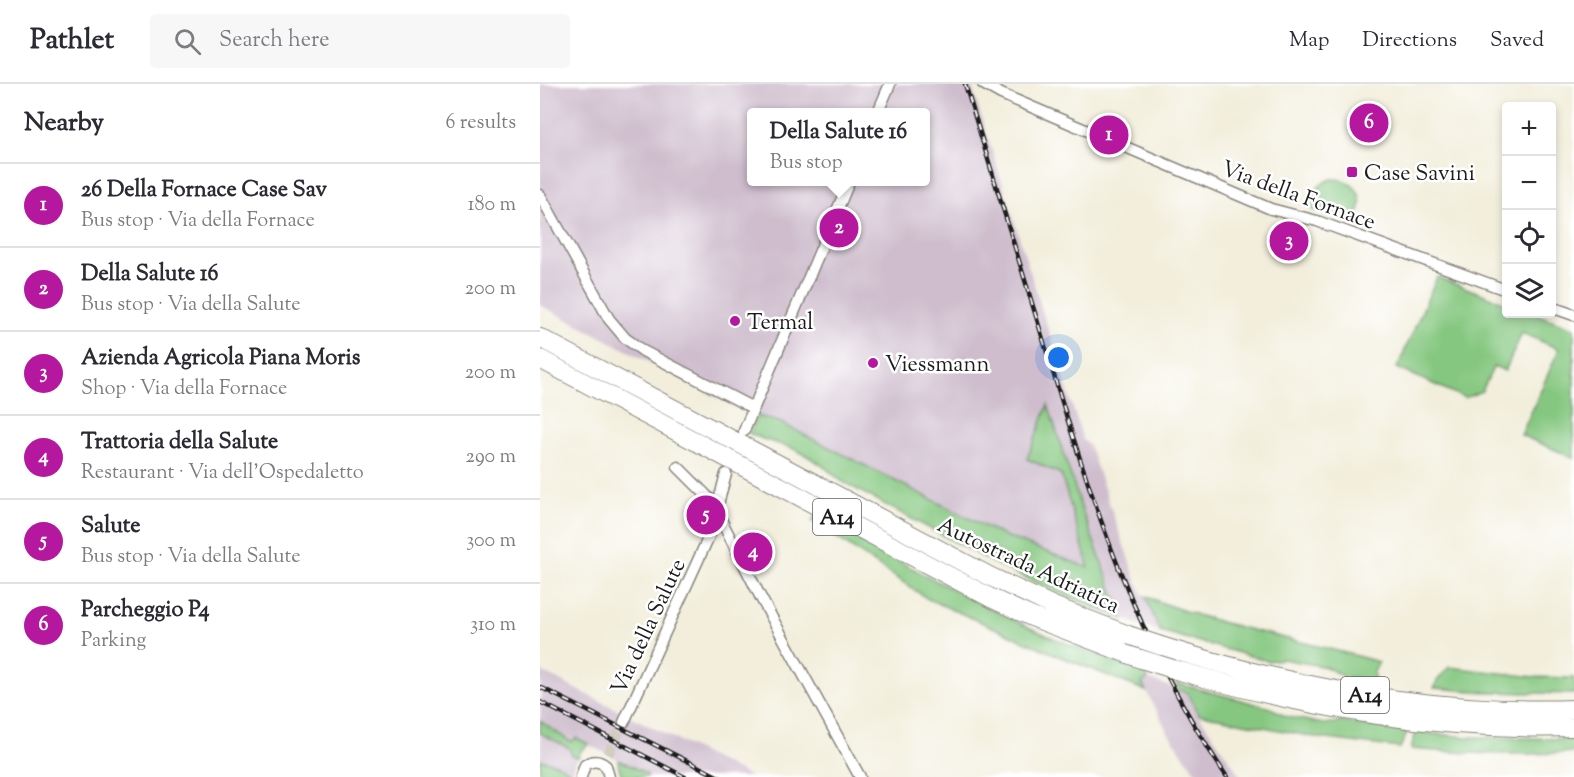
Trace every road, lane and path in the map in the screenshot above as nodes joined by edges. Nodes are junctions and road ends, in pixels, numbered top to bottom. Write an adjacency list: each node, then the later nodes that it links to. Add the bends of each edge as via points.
1 (890, 84): 3 (street)
2 (983, 84): 6 (street, Via della Fornace, via 1271,209 1317,221)
3 (880, 108)
4 (847, 186): 11 (street)
5 (541, 201): 11 (street, via 609,318 625,338)
6 (1502, 289)
7 (1556, 309): 8 (street)
8 (1574, 315)
9 (540, 338): 16 (highway, Autostrada Adriatica / A14, bridge, via 992,577 1128,635 1275,678 1392,699 1481,707)
10 (540, 359): 18 (highway, Autostrada Adriatica / A14, bridge, via 991,598 1141,659 1272,697 1352,712 1481,726)
11 (753, 408): 12 (street)
12 (744, 431)
13 (678, 467): 15 (street)
14 (726, 474): 15 (street, Via della Salute)
15 (717, 512): 17 (street, Via della Salute, via 707,543); 21 (street)
16 (1574, 709)
17 (624, 722)
18 (1574, 727)
19 (581, 777): 20 (street, via 582,769 589,763 605,758)
20 (609, 777)
21 (860, 777)

